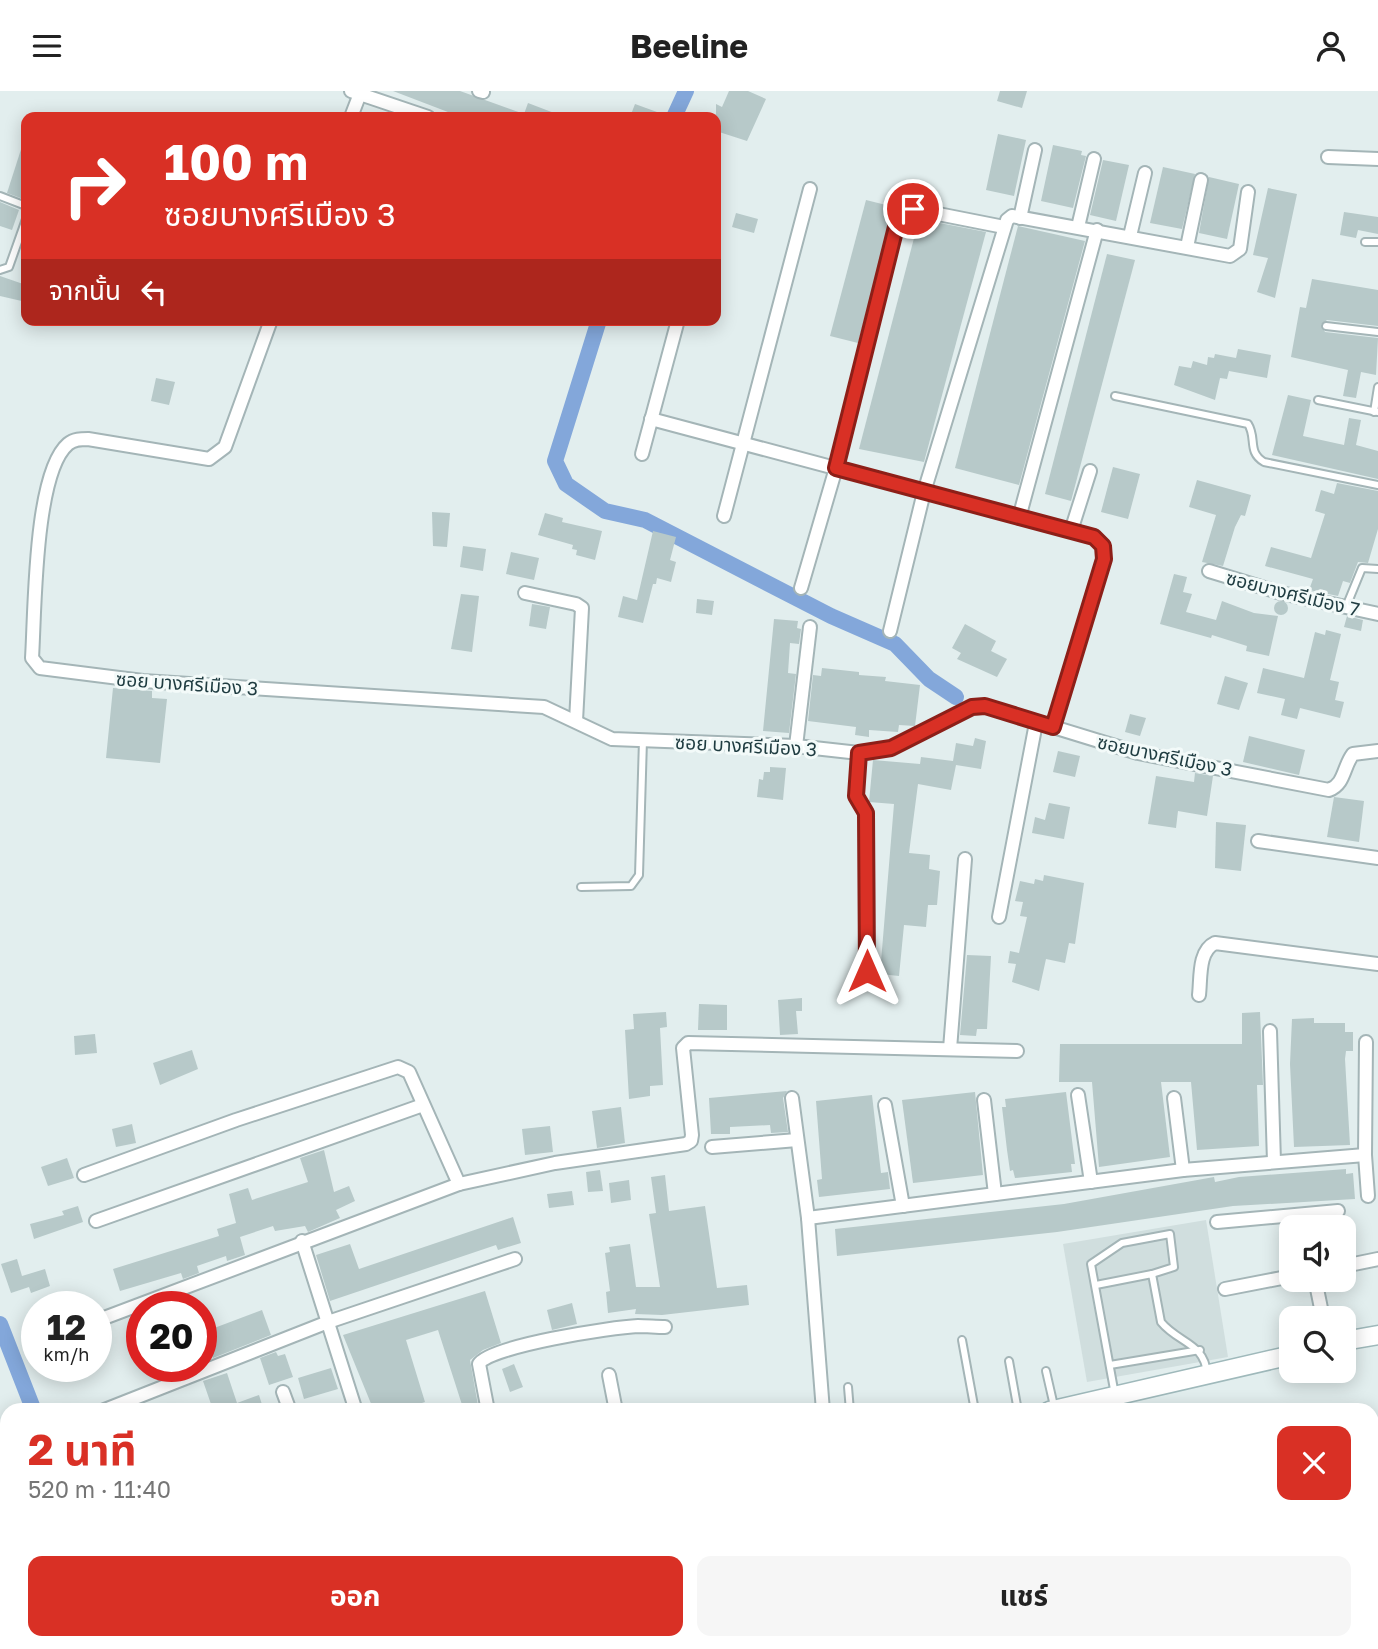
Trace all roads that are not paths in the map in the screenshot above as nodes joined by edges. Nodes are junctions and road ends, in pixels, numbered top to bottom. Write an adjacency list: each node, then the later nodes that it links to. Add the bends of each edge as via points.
1 (357, 92): 2 (street); 3 (street)
2 (352, 112)
3 (414, 112)
4 (1034, 150): 14 (street)
5 (1328, 157): 7 (street)
6 (1094, 159): 16 (street)
7 (1378, 159)
8 (1145, 173): 19 (street)
9 (1202, 180): 22 (street)
10 (810, 189): 33 (street)
11 (1248, 192): 22 (street, via 1236,254)
12 (0, 196): 13 (lane)
13 (21, 204)
14 (1020, 218): 15 (street, via 1012,216); 16 (street)
15 (1004, 227): 35 (street, via 913,209 897,223); 38 (street)
16 (1078, 227): 17 (street)
17 (1097, 230): 19 (street); 40 (street)
18 (21, 233): 23 (lane, via 9,267)
19 (1130, 236): 22 (street)
20 (1364, 242): 21 (lane)
21 (1378, 243)
22 (1187, 247)
23 (0, 270)
24 (269, 326): 50 (street, ซอย บางศรีเมือง 3, via 219,454 209,459 88,439 76,439 62,451 48,487 39,539 35,664 48,671 143,681 544,708)
25 (676, 326): 32 (street)
26 (1326, 326): 27 (lane)
27 (1378, 332)
28 (1378, 387): 31 (lane)
29 (1115, 396): 37 (lane, via 1248,424 1254,433 1252,449 1264,462)
30 (1318, 400): 31 (lane)
31 (1376, 412)
32 (651, 419): 33 (street); 34 (street)
33 (743, 444): 35 (street); 39 (street)
34 (642, 454)
35 (836, 468): 38 (street); 44 (street)
36 (1090, 471): 41 (street)
37 (1378, 485)
38 (924, 492): 40 (street); 49 (street)
39 (724, 516)
40 (1019, 518): 41 (street)
41 (1072, 531): 52 (street, via 1094,537 1103,546 1104,559)
42 (1378, 569): 46 (lane, via 1362,568 1357,574)
43 (1209, 571): 46 (street, ซอยบางศรีเมือง 7)
44 (801, 588)
45 (525, 593): 50 (street, via 582,608)
46 (1346, 609): 47 (street, ซอยบางศรีเมือง 7)
47 (1378, 614)
48 (810, 627): 54 (street)
49 (890, 631)
50 (576, 721): 53 (street, ซอย บางศรีเมือง 3, via 612,739)
51 (1035, 723): 52 (street, ซอยบางศรีเมือง 3); 56 (street, ซอยบางศรีเมือง 3, via 985,706 972,707 891,748); 61 (street)
52 (1053, 727): 55 (street, ซอยบางศรีเมือง 3, via 1138,753 1329,790 1337,787 1353,754)
53 (643, 740): 54 (street, ซอย บางศรีเมือง 3); 60 (lane, via 639,875 631,886)
54 (796, 746): 56 (street, ซอย บางศรีเมือง 3)
55 (1378, 751)
56 (859, 753): 63 (lane, via 856,796 866,813)
57 (1258, 841): 58 (street)
58 (1378, 858)
59 (965, 859): 67 (street)
60 (581, 887)
61 (999, 917)
62 (1378, 964): 64 (street, via 1215,943 1204,954)
63 (867, 971)
64 (1199, 995)
65 (1270, 1031): 78 (street)
66 (1366, 1042): 77 (street)
67 (950, 1049): 68 (street); 82 (street, via 688,1043 683,1048 691,1141)
68 (1017, 1051)
69 (1078, 1095): 81 (street)
70 (792, 1098): 75 (street)
71 (1174, 1098): 79 (street)
72 (984, 1100): 83 (street)
73 (423, 1105): 80 (street, via 409,1072 398,1067); 82 (street); 89 (street)
74 (885, 1105): 85 (street)
75 (797, 1140): 76 (street); 88 (street)
76 (712, 1147)
77 (1365, 1155): 78 (street); 84 (street)
78 (1274, 1162): 79 (street)
79 (1182, 1170): 81 (street)
80 (84, 1175)
81 (1091, 1181): 83 (street)
82 (459, 1184): 92 (street)
83 (995, 1194): 85 (street)
84 (1368, 1196)
85 (903, 1206): 88 (street)
86 (1338, 1211): 87 (street)
87 (1326, 1215)
88 (808, 1218): 121 (street)
89 (96, 1221)
90 (1279, 1221): 91 (street)
91 (1217, 1222)
92 (302, 1241): 100 (street); 101 (street)
93 (515, 1259): 101 (street)
94 (1378, 1259): 95 (street)
95 (1356, 1264)
96 (1152, 1274): 98 (lane); 98 (lane, via 1174,1267 1170,1234 1122,1243 1091,1263); 106 (lane, via 1161,1321)
97 (1279, 1279): 99 (street)
98 (1096, 1285): 109 (lane)
99 (1226, 1289)
100 (112, 1315)
101 (328, 1322): 116 (street); 118 (street)
102 (665, 1327): 119 (street, via 618,1328 483,1358 479,1364)
103 (1378, 1335): 104 (main road)
104 (1356, 1339)
105 (962, 1340): 123 (lane)
106 (1200, 1350): 109 (lane); 112 (lane)
107 (1279, 1358): 112 (main road)
108 (1009, 1361): 124 (lane)
109 (1110, 1365): 115 (lane)
110 (1046, 1371): 125 (lane)
111 (609, 1375): 120 (street)
112 (1208, 1376): 115 (main road)
113 (848, 1387): 122 (lane)
114 (283, 1392): 117 (street)
115 (1116, 1397): 126 (main road)
116 (122, 1403)
117 (287, 1403)
118 (353, 1403)
119 (486, 1403)
120 (614, 1403)
121 (822, 1403)
122 (849, 1403)
123 (974, 1403)
124 (1017, 1403)
125 (1051, 1403)
126 (1103, 1403)

